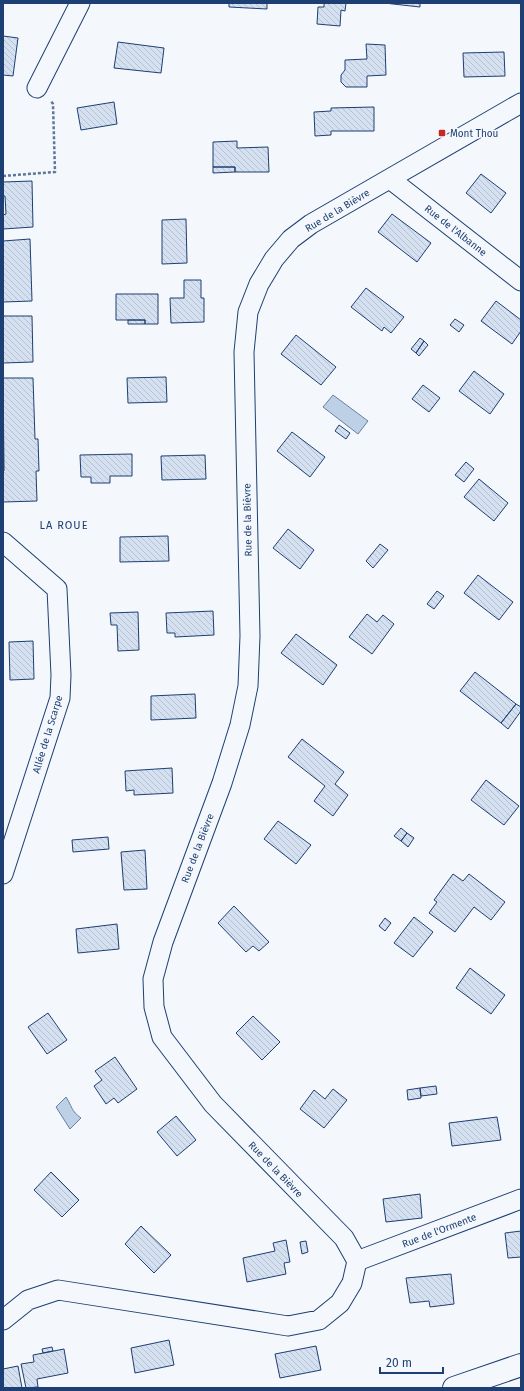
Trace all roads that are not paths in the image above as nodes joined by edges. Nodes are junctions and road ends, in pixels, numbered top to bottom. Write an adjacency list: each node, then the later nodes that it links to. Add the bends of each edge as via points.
1 (80, 3): 2 (street)
2 (38, 88)
3 (521, 103): 4 (street, Rue de la Bièvre)
4 (390, 179): 5 (street, Rue de l'Albanne); 9 (street, Rue de la Bièvre, via 311,224 291,239 258,284 248,312 244,352 250,636 248,686 240,725 222,783 163,942 153,978 154,1007 162,1037 213,1104 344,1238)
5 (521, 281)
6 (3, 542): 7 (street, Allée de la Scarpe, via 57,589 61,675 60,698)
7 (3, 874)
8 (521, 1199): 9 (street, Rue de l'Ormente)
9 (358, 1260): 10 (street, via 352,1283 340,1303 319,1320 288,1326 58,1290 28,1300)
10 (3, 1320)
11 (521, 1365): 12 (street)
12 (454, 1388)

